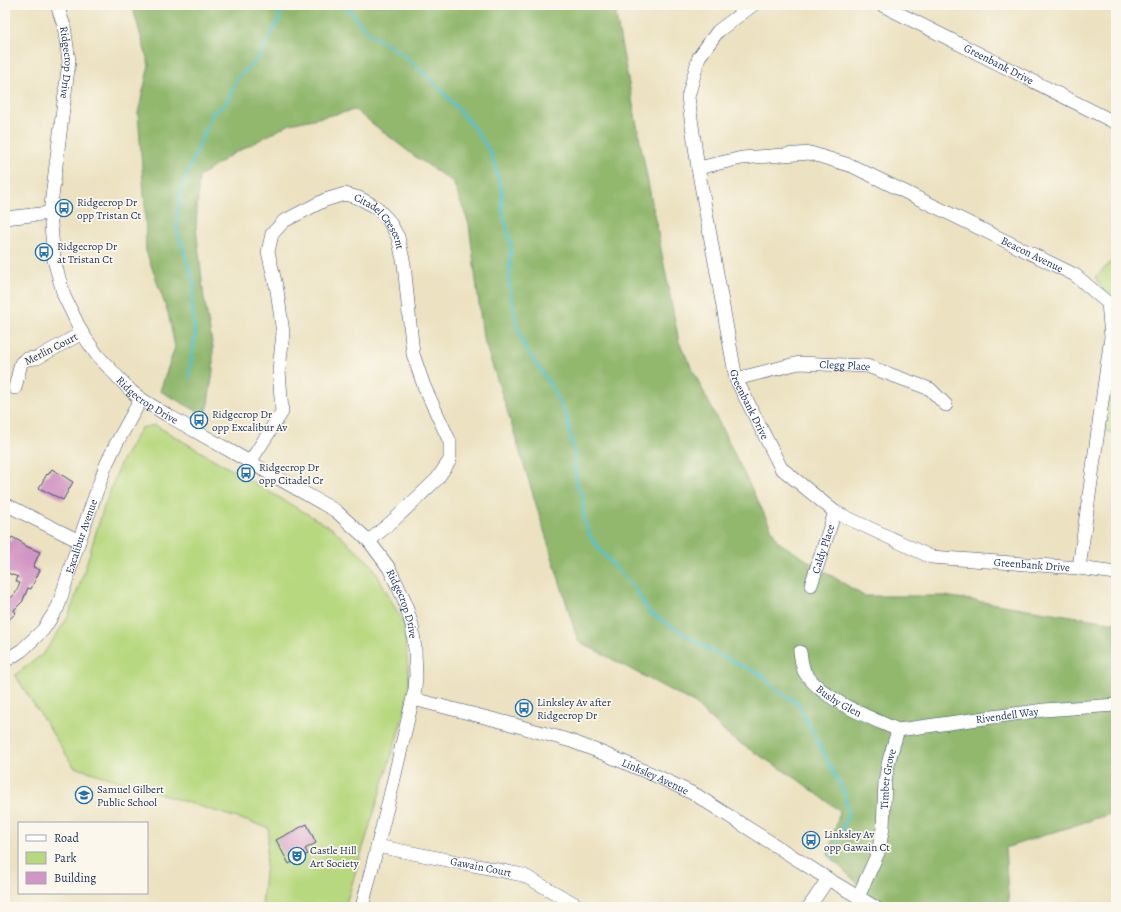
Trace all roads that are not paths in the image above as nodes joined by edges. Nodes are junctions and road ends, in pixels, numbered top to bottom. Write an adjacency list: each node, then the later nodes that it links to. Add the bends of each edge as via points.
1 (57, 5): 6 (street, Ridgecrop Drive, via 64,26 69,61)
2 (753, 5): 5 (street, Greenbank Drive, via 718,31 699,57 688,97)
3 (882, 5): 4 (street, Greenbank Drive)
4 (1116, 122)
5 (698, 168): 9 (street, Greenbank Drive); 18 (street, Beacon Avenue, via 742,158 810,153 852,166 1075,276 1108,304 1111,337)
6 (50, 213): 7 (street); 8 (street, Ridgecrop Drive, via 54,260 64,296)
7 (5, 218)
8 (82, 333): 10 (street, Merlin Court, via 37,358 26,359 20,363); 11 (street, Ridgecrop Drive, via 97,355)
9 (736, 379): 12 (street, Clegg Place, via 799,363 867,366 930,389); 15 (street, Greenbank Drive, via 781,468)
10 (15, 388)
11 (141, 399): 13 (street, Ridgecrop Drive); 16 (street, Excalibur Avenue, via 106,465)
12 (946, 405)
13 (250, 462): 17 (street, Ridgecrop Drive, via 336,511); 17 (street, Citadel Crescent, via 282,412 279,370 283,333 268,252 272,234 284,221 325,200 345,194 359,198 376,206 398,236 404,264 413,354 424,386 450,442 450,460 437,479)
14 (5, 505): 16 (street)
15 (834, 512): 18 (street, Greenbank Drive, via 931,557); 20 (street, Caldy Place)
16 (79, 541): 22 (street, Excalibur Avenue, via 58,607 43,630 22,650)
17 (368, 541): 23 (street, Ridgecrop Drive, via 389,568 403,597 412,625 416,676)
18 (1079, 568): 19 (street, Greenbank Drive)
19 (1116, 573)
20 (811, 584)
21 (800, 652): 25 (street, Bushy Glen, via 804,672 822,690 849,708)
22 (5, 661)
23 (413, 698): 26 (street, Ridgecrop Drive); 27 (street, Linksley Avenue, via 565,739 622,761 696,794)
24 (1116, 705): 25 (street, Rivendell Way, via 1044,710)
25 (898, 730): 28 (street, Timber Grove, via 885,781 883,828 878,853)
26 (377, 846): 29 (street, Ridgecrop Drive); 30 (street, Gawain Court, via 523,875)
27 (828, 878): 28 (street, Linksley Avenue); 31 (street)
28 (858, 897): 32 (street, Linksley Avenue)
29 (362, 907)
30 (577, 907)
31 (809, 907)
32 (875, 907)

